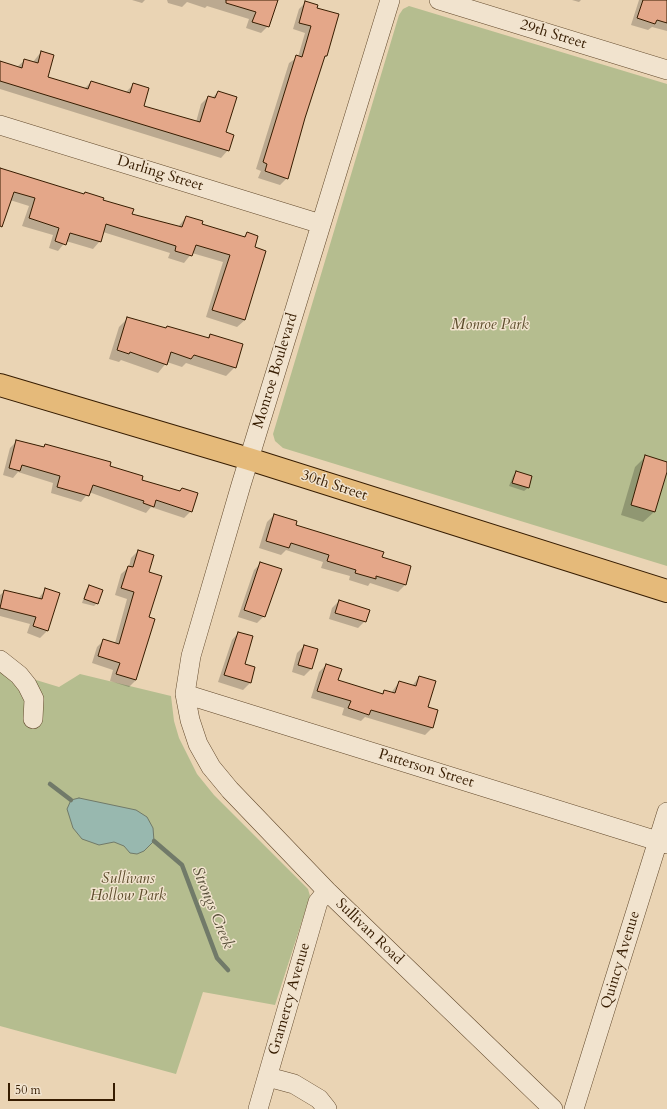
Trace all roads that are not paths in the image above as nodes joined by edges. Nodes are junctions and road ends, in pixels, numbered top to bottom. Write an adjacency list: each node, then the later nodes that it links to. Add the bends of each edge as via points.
1 (390, 0): 5 (street, Monroe Boulevard)
2 (439, 0): 3 (street, 29th Street)
3 (667, 70)
4 (0, 125): 5 (street, Darling Street)
5 (321, 224): 7 (street, Monroe Boulevard)
6 (0, 385): 7 (main road, 30th Street)
7 (249, 459): 8 (main road, 30th Street); 10 (street, Monroe Boulevard, via 191,656)
8 (667, 591)
9 (0, 660): 11 (street, via 27,685 34,699)
10 (185, 694): 12 (street, Monroe Boulevard); 14 (street, Patterson Street)
11 (33, 719)
12 (198, 744): 15 (street, Sullivan Road, via 211,767 230,790)
13 (667, 812): 14 (street, Quincy Avenue)
14 (662, 842): 20 (street, Quincy Avenue)
15 (327, 891): 16 (street, Gramercy Avenue, via 318,902); 19 (street, Sullivan Road)
16 (268, 1077): 17 (street, Gramercy Avenue); 18 (street, via 294,1084 319,1099)
17 (258, 1109)
18 (327, 1109)
19 (553, 1109)
20 (574, 1109)

